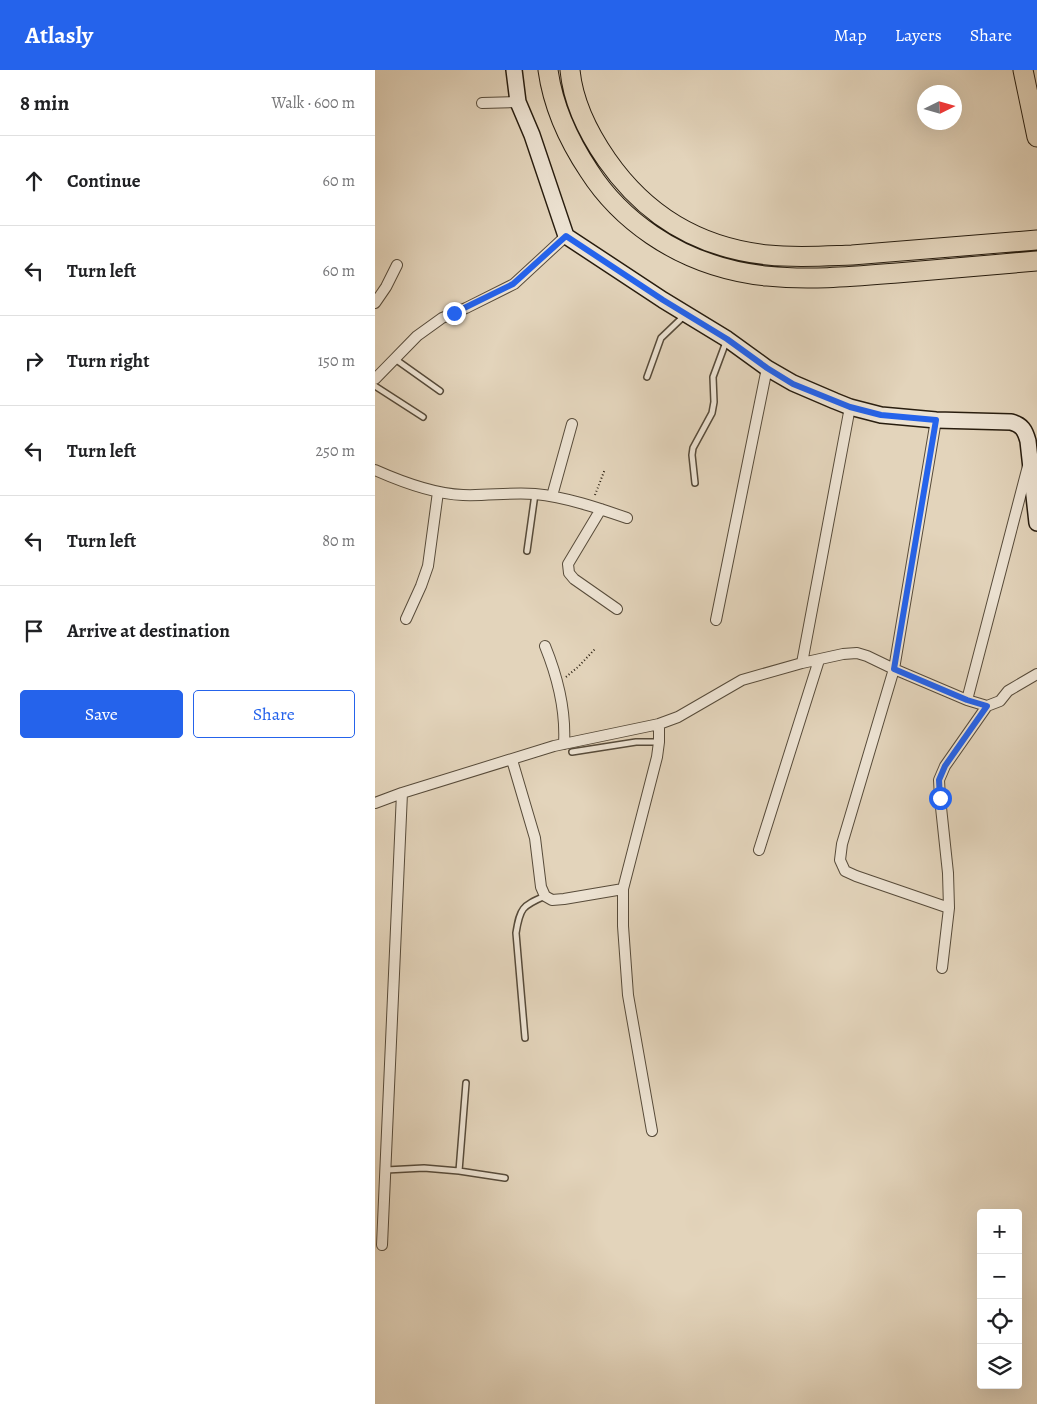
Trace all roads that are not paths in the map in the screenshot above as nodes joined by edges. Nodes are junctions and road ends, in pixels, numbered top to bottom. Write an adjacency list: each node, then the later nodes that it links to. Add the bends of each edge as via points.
1 (514, 70): 6 (main road)
2 (548, 70): 12 (highway, via 568,135 596,182 644,230 694,259 740,273 825,278)
3 (570, 70): 11 (highway, via 580,111 598,147 617,174 664,219 713,243 769,255 823,256)
4 (1023, 70): 9 (highway)
5 (1033, 70): 8 (highway)
6 (518, 102): 7 (street); 10 (main road)
7 (482, 103)
8 (1037, 105)
9 (1037, 137)
10 (566, 236): 15 (main road); 17 (street, via 513,284 443,318 417,336)
11 (1037, 240)
12 (1037, 261)
13 (397, 265): 14 (street)
14 (375, 303)
15 (686, 314): 16 (main road); 19 (lane, via 661,338)
16 (727, 339): 18 (main road); 29 (lane, via 713,377 712,413 693,448)
17 (395, 359): 20 (street); 22 (lane)
18 (767, 368): 23 (main road, via 793,384); 39 (street)
19 (647, 377)
20 (375, 379)
21 (375, 386): 24 (lane)
22 (440, 391)
23 (850, 407): 25 (main road, via 881,415); 42 (street)
24 (423, 417)
25 (936, 420): 27 (main road, via 1020,425 1025,432); 43 (street)
26 (572, 424): 32 (street)
27 (1030, 458): 35 (main road); 45 (street)
28 (375, 470): 30 (street)
29 (695, 483)
30 (439, 492): 31 (street, via 461,495); 38 (street, via 428,566)
31 (535, 494): 32 (street); 36 (lane)
32 (552, 496): 33 (street)
33 (596, 508): 34 (street); 37 (street, via 568,564 569,573)
34 (627, 518)
35 (1037, 523)
36 (527, 550)
37 (617, 609)
38 (406, 619)
39 (716, 620)
40 (545, 646): 49 (street, via 558,683)
41 (819, 660): 42 (street); 43 (street, via 857,653); 54 (street)
42 (802, 663): 47 (street, via 742,680 678,717)
43 (894, 669): 45 (street); 57 (street, via 839,860 845,871 856,876)
44 (1037, 674): 46 (street, via 1008,691 1000,701)
45 (967, 700): 46 (street)
46 (987, 706): 57 (street, via 945,766 939,780 949,873)
47 (659, 724): 48 (street); 49 (street)
48 (659, 742): 50 (lane, via 636,742); 55 (street)
49 (564, 744): 51 (street)
50 (572, 752)
51 (512, 760): 52 (street); 56 (street, via 535,838)
52 (402, 793): 53 (street); 62 (street)
53 (375, 803)
54 (759, 850)
55 (623, 888): 56 (street, via 564,899 552,900); 61 (street, via 628,996)
56 (545, 896): 59 (lane, via 523,908 516,934)
57 (949, 908): 58 (street)
58 (942, 968)
59 (525, 1038)
60 (466, 1083): 63 (lane)
61 (652, 1131)
62 (386, 1170): 63 (lane, via 424,1168); 65 (street)
63 (459, 1171): 64 (lane)
64 (505, 1178)
65 (382, 1246)

